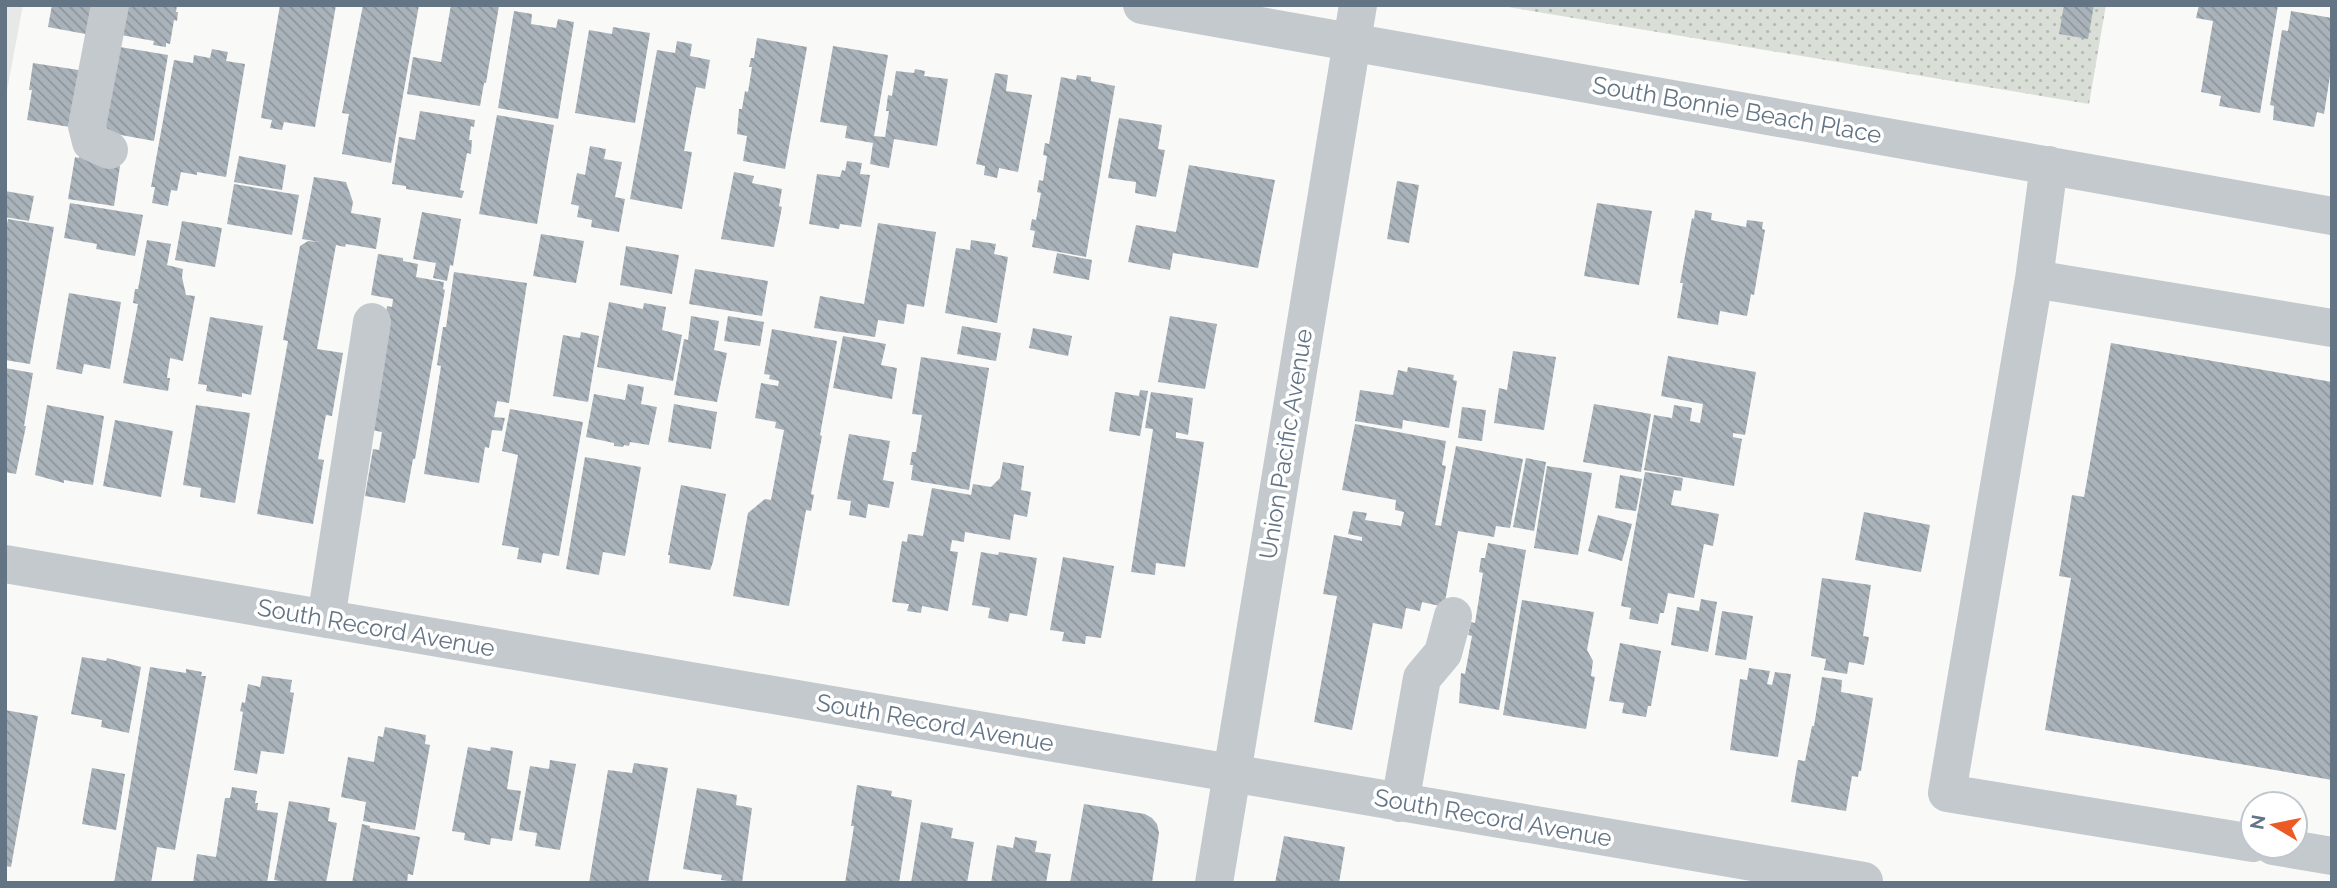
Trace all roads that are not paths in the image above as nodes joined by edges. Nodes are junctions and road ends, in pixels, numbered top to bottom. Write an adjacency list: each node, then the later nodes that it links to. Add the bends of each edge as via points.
1 (110, 5): 5 (street, via 88,126 91,142)
2 (1142, 5): 3 (street, South Bonnie Beach Place)
3 (1195, 10): 4 (street, South Bonnie Beach Place)
4 (1355, 23): 6 (street, South Bonnie Beach Place); 14 (street, Union Pacific Avenue)
5 (109, 150)
6 (2049, 165): 7 (street, South Bonnie Beach Place); 8 (street)
7 (2332, 215)
8 (2034, 279): 10 (street); 16 (street, via 1947,793)
9 (372, 322): 13 (street)
10 (2332, 328)
11 (5, 564): 13 (street, South Record Avenue)
12 (1453, 616): 15 (street, via 1443,653 1422,678)
13 (326, 619): 14 (street, South Record Avenue)
14 (1233, 774): 15 (street, South Record Avenue); 20 (street, Union Pacific Avenue)
15 (1400, 803): 19 (street, South Record Avenue)
16 (2239, 841)
17 (2309, 852): 18 (street)
18 (2332, 856)
19 (1864, 881)
20 (1214, 883)

